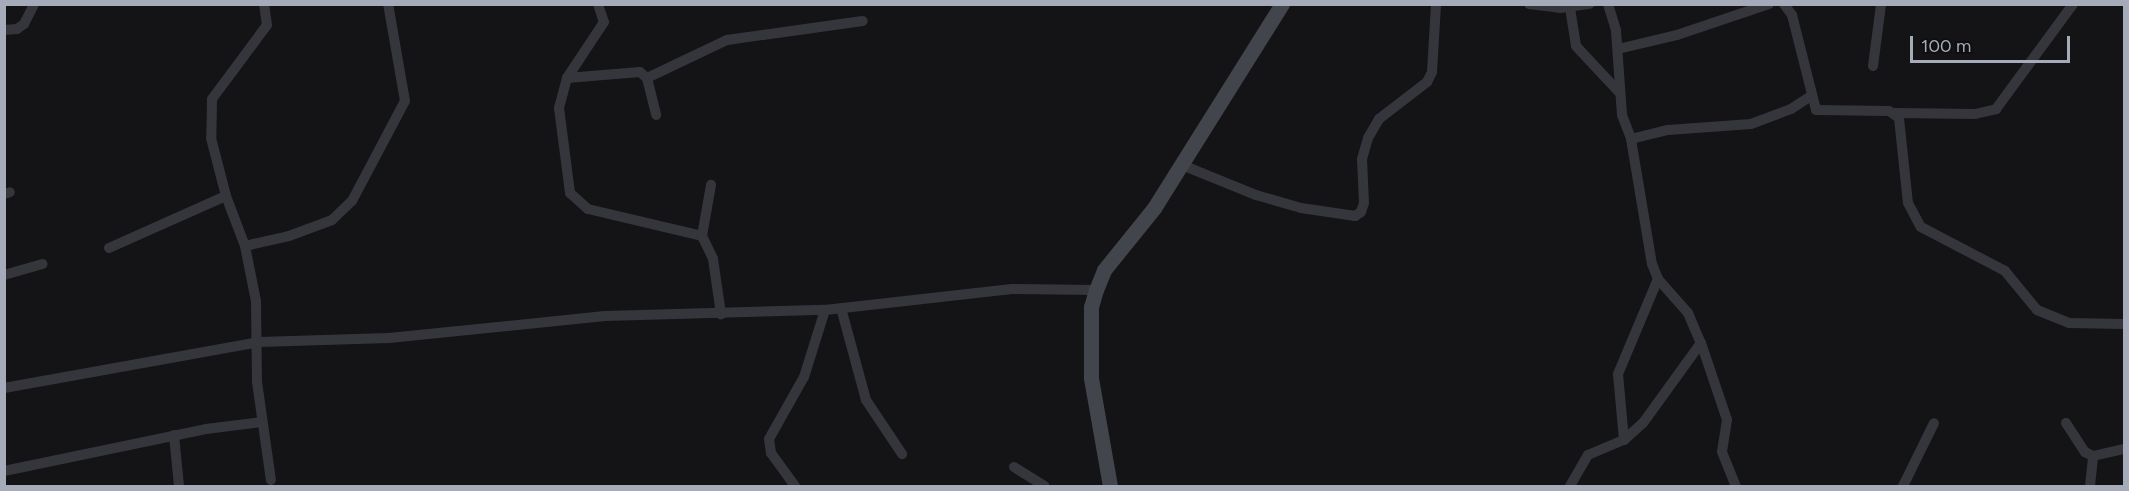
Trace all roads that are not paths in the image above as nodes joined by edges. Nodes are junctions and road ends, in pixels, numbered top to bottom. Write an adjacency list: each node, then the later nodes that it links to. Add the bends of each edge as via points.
1 (34, 4): 16 (street, via 24,24)
2 (264, 4): 28 (street, via 267,25 212,99 211,138)
3 (388, 4): 30 (street, via 405,100 401,115 352,201 342,213 309,229)
4 (598, 4): 19 (street, via 604,22)
5 (1282, 4): 26 (street)
6 (1437, 4): 26 (street, via 1432,72 1426,82 1379,119 1368,138 1362,159 1361,212 1354,216 1301,208 1256,195)
7 (1529, 4): 14 (street)
8 (1590, 4): 14 (street)
9 (1608, 4): 17 (street)
10 (1769, 4): 17 (street, via 1677,35)
11 (1784, 4): 22 (street, via 1792,15)
12 (1881, 4): 18 (street)
13 (2073, 4): 23 (street, via 1996,109 1975,114)
14 (1573, 7): 21 (street, via 1576,46)
15 (863, 21): 20 (street, via 728,40)
16 (4, 30)
17 (1618, 49): 21 (street)
18 (1873, 66)
19 (567, 78): 20 (street, via 637,70); 29 (street, via 559,108 570,193 588,209)
20 (647, 78): 24 (street)
21 (1618, 91): 25 (street)
22 (1811, 96): 23 (street, via 1816,110); 25 (street, via 1791,109 1751,124 1668,130)
23 (1895, 113): 39 (street, via 1902,124 1908,203 1921,227 2005,271 2037,310 2070,323)
24 (656, 115)
25 (1631, 139): 34 (street)
26 (1182, 165): 35 (street, via 1104,270)
27 (711, 185): 29 (street)
28 (226, 196): 30 (street); 31 (street)
29 (702, 236): 38 (street, via 713,259)
30 (244, 246): 40 (street, via 256,301)
31 (108, 248)
32 (42, 264): 33 (street)
33 (4, 276)
34 (1658, 279): 41 (street, via 1688,313); 47 (street, via 1618,374)
35 (1096, 290): 36 (street, via 1012,289); 57 (street, via 1091,307 1091,378)
36 (841, 308): 37 (street); 49 (street, via 866,400)
37 (825, 310): 38 (street); 55 (street, via 804,377 769,439 771,453)
38 (721, 314): 40 (street, via 605,316 389,338)
39 (2124, 324)
40 (259, 342): 42 (street); 43 (street)
41 (1701, 342): 47 (street, via 1643,423); 59 (street, via 1727,420 1722,452)
42 (4, 388)
43 (261, 422): 46 (street); 53 (street)
44 (1934, 423): 60 (street)
45 (2066, 423): 50 (street, via 2085,452)
46 (174, 435): 52 (street); 54 (street)
47 (1624, 440): 58 (street, via 1587,455)
48 (2124, 449): 50 (street)
49 (902, 454)
50 (2092, 456): 61 (street)
51 (1014, 467): 56 (street)
52 (4, 471)
53 (271, 480)
54 (179, 486)
55 (795, 486)
56 (1044, 486)
57 (1110, 486)
58 (1570, 486)
59 (1736, 486)
60 (1903, 486)
61 (2090, 486)

